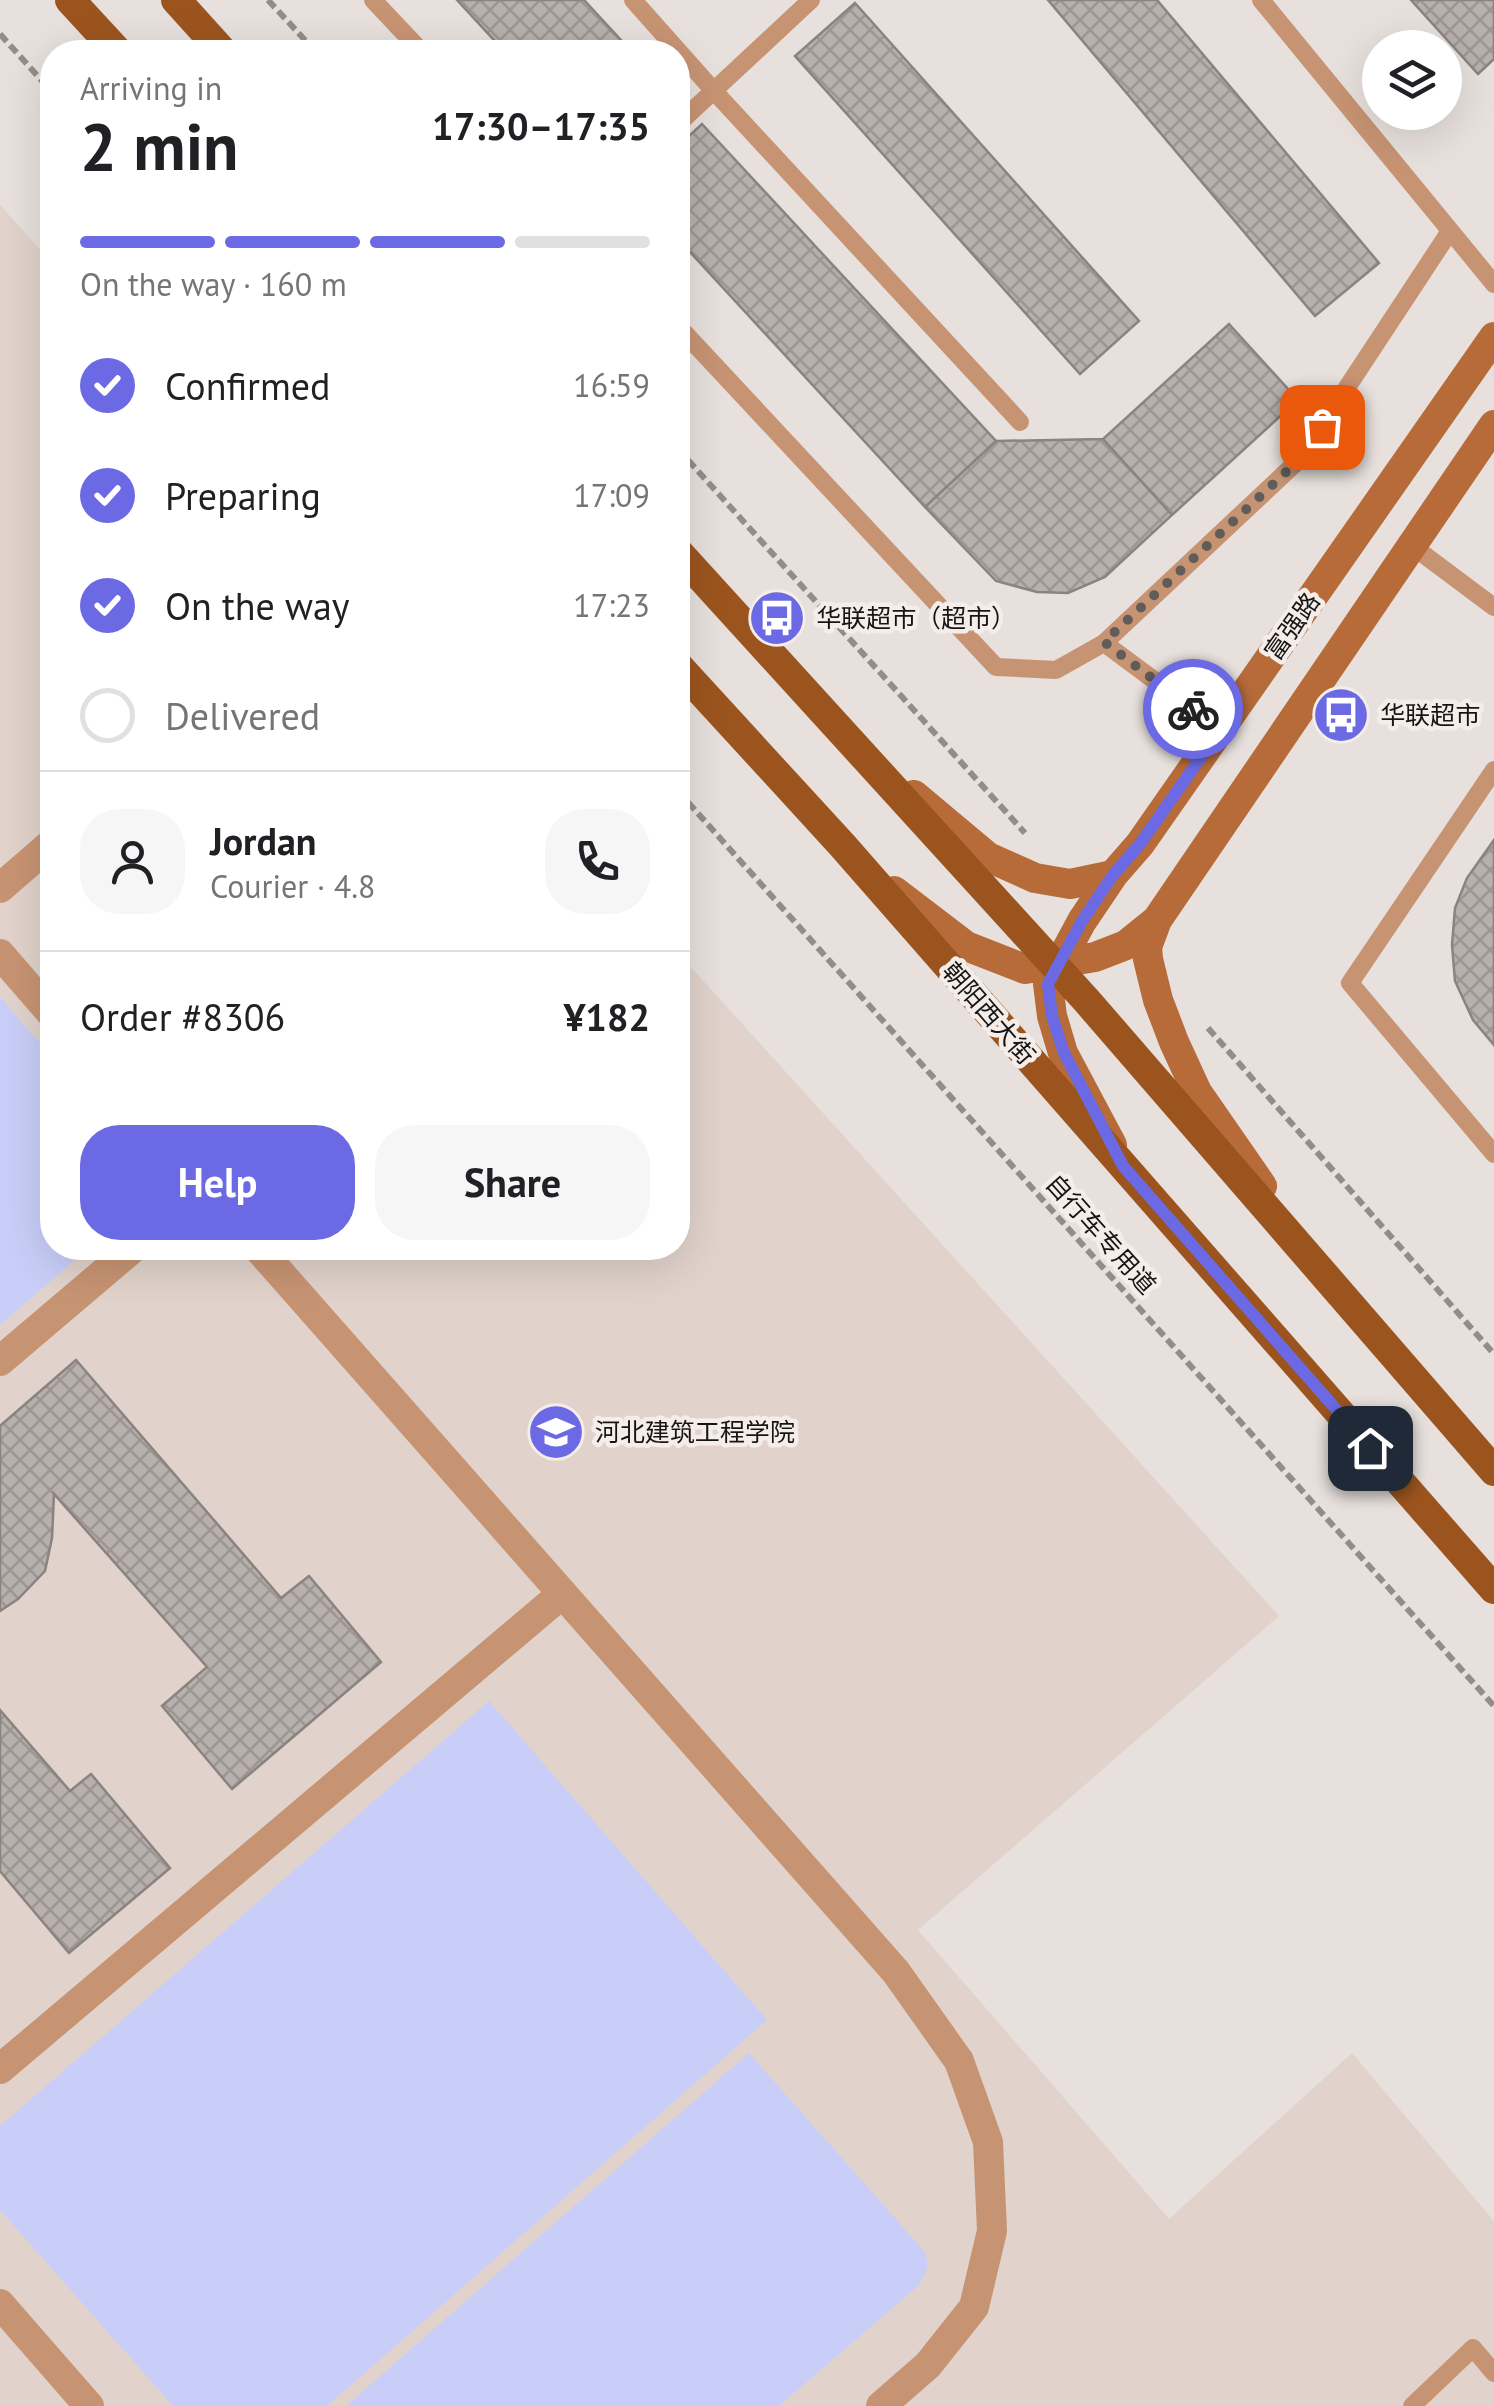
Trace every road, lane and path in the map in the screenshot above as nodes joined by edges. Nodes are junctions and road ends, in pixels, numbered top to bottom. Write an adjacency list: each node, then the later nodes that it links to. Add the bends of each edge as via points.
1 (70, 0): 9 (main road)
2 (176, 0): 10 (main road)
3 (268, 0): 11 (path)
4 (373, 0): 12 (lane)
5 (633, 0): 13 (lane)
6 (811, 0): 16 (lane)
7 (1260, 0): 18 (lane)
8 (0, 34): 15 (path)
9 (107, 40)
10 (213, 40)
11 (305, 40)
12 (411, 40)
13 (669, 40)
14 (690, 64): 16 (lane)
15 (40, 79)
16 (713, 90): 17 (lane); 22 (lane)
17 (690, 112)
18 (1450, 231): 19 (lane); 28 (lane, via 1300,459)
19 (1494, 284)
20 (1494, 337): 31 (main road, 富强路)
21 (690, 339): 28 (lane, via 996,667 1056,670)
22 (1020, 422)
23 (1494, 424): 25 (main road)
24 (690, 461): 34 (path)
25 (1411, 545): 27 (lane); 39 (main road)
26 (690, 565): 30 (main road)
27 (1494, 607)
28 (1104, 642): 31 (lane)
29 (690, 679): 35 (main road, 朝阳西大街)
30 (827, 716): 37 (main road, via 988,858 1070,884); 41 (main road)
31 (1220, 730): 37 (main road, 富强路)
32 (1494, 770): 44 (lane, via 1350,983)
33 (690, 804): 54 (path, 自行车专用道)
34 (1030, 840)
35 (843, 846): 41 (main road, via 966,946 1025,968); 45 (main road, 朝阳西大街)
36 (40, 853): 38 (street)
37 (1113, 875): 41 (main road, 富强路)
38 (0, 888)
39 (1157, 920): 41 (main road, via 1126,945); 48 (main road, via 1148,959 1197,1092)
40 (0, 954): 42 (street)
41 (1056, 965): 45 (main road, via 1048,984 1064,1053); 48 (main road)
42 (40, 1000)
43 (1196, 1014): 49 (path)
44 (1494, 1154)
45 (1123, 1166): 52 (main road, 朝阳西大街)
46 (119, 1260): 50 (street)
47 (269, 1260): 53 (street)
48 (1315, 1262): 51 (main road)
49 (1494, 1354)
50 (0, 1362)
51 (1494, 1472)
52 (1494, 1589)
53 (562, 1594): 55 (street); 59 (street, via 896,1972 959,2061 988,2142 992,2231 974,2307 928,2365)
54 (1494, 1706)
55 (2, 2064)
56 (0, 2304): 58 (street)
57 (1494, 2372): 60 (lane, via 1473,2348)
58 (89, 2406)
59 (881, 2406)
60 (1412, 2406)

